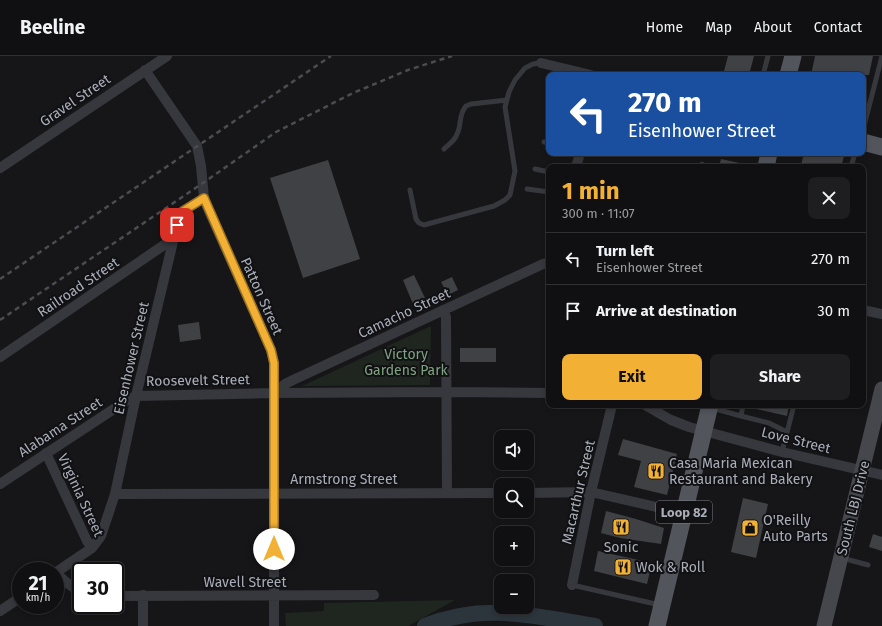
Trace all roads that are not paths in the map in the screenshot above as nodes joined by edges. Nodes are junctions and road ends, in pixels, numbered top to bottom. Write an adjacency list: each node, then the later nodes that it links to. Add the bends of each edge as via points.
1 (167, 56): 6 (street, Gravel Street)
2 (768, 56): 8 (lane)
3 (793, 56): 9 (main road)
4 (882, 56): 11 (lane)
5 (541, 63): 7 (street); 10 (lane, via 525,68 515,80)
6 (145, 70): 15 (street, Gravel Street); 21 (street, Patton Street, via 197,146)
7 (578, 72)
8 (764, 72)
9 (789, 72)
10 (507, 100): 14 (lane, via 466,106 460,116 458,133); 19 (lane, via 506,120 515,171 510,195 505,200 494,206 424,225 416,219)
11 (866, 118)
12 (866, 143): 13 (main road)
13 (882, 147)
14 (444, 149)
15 (0, 168)
16 (535, 169): 17 (lane)
17 (546, 171)
18 (526, 189): 20 (lane)
19 (410, 190)
20 (546, 192)
21 (204, 198): 22 (street, Eisenhower Street, via 183,211); 30 (street, Patton Street, via 271,350 274,363)
22 (172, 244): 27 (street, Railroad Street, via 164,245); 32 (street, Eisenhower Street)
23 (546, 264): 24 (street, Camacho Street)
24 (443, 310): 29 (street, via 446,317); 30 (street, Camacho Street, via 285,384)
25 (866, 311): 26 (street)
26 (882, 314)
27 (0, 357)
28 (882, 389): 44 (street, South LBJ Drive)
29 (446, 392): 30 (street, Roosevelt Street); 31 (street, Roosevelt Street); 50 (street)
30 (274, 393): 32 (street, Roosevelt Street); 49 (street, Patton Street)
31 (546, 393)
32 (136, 396): 43 (street, Alabama Street, via 129,398); 52 (street, Eisenhower Street)
33 (611, 408): 48 (street, Macarthur Street)
34 (650, 408): 40 (street, via 671,420)
35 (709, 408): 40 (main road, Loop 82)
36 (716, 408): 39 (lane)
37 (742, 408): 39 (lane)
38 (793, 408): 41 (lane)
39 (741, 416): 41 (lane, via 769,423)
40 (703, 431): 42 (street, Love Street); 53 (main road, Loop 82)
41 (787, 432): 42 (lane)
42 (782, 452): 44 (street, Love Street)
43 (46, 453): 46 (street, Alabama Street); 54 (street, Virginia Street)
44 (863, 471): 45 (street, Love Street); 55 (street, South LBJ Drive)
45 (882, 475)
46 (0, 484)
47 (534, 492): 48 (street)
48 (591, 492): 53 (street); 59 (street, Macarthur Street)
49 (274, 493): 50 (street, Armstrong Street); 52 (street, Armstrong Street); 64 (street, Patton Street)
50 (447, 493): 51 (street, Armstrong Street)
51 (494, 493)
52 (115, 494): 54 (street, Eisenhower Street, via 101,536)
53 (683, 513): 67 (main road, Loop 82)
54 (92, 548): 57 (street, Eisenhower Street)
55 (841, 558): 56 (lane); 70 (street, South LBJ Drive)
56 (868, 565)
57 (64, 567)
58 (64, 581): 60 (street)
59 (572, 585): 67 (lane)
60 (72, 587)
61 (142, 595): 63 (street, Wavell Street); 64 (street, Wavell Street); 68 (street)
62 (374, 595): 64 (street, Wavell Street)
63 (124, 596)
64 (274, 596): 69 (street, Patton Street)
65 (12, 603): 66 (street)
66 (0, 611)
67 (659, 617)
68 (143, 626)
69 (274, 626)
70 (824, 626)

